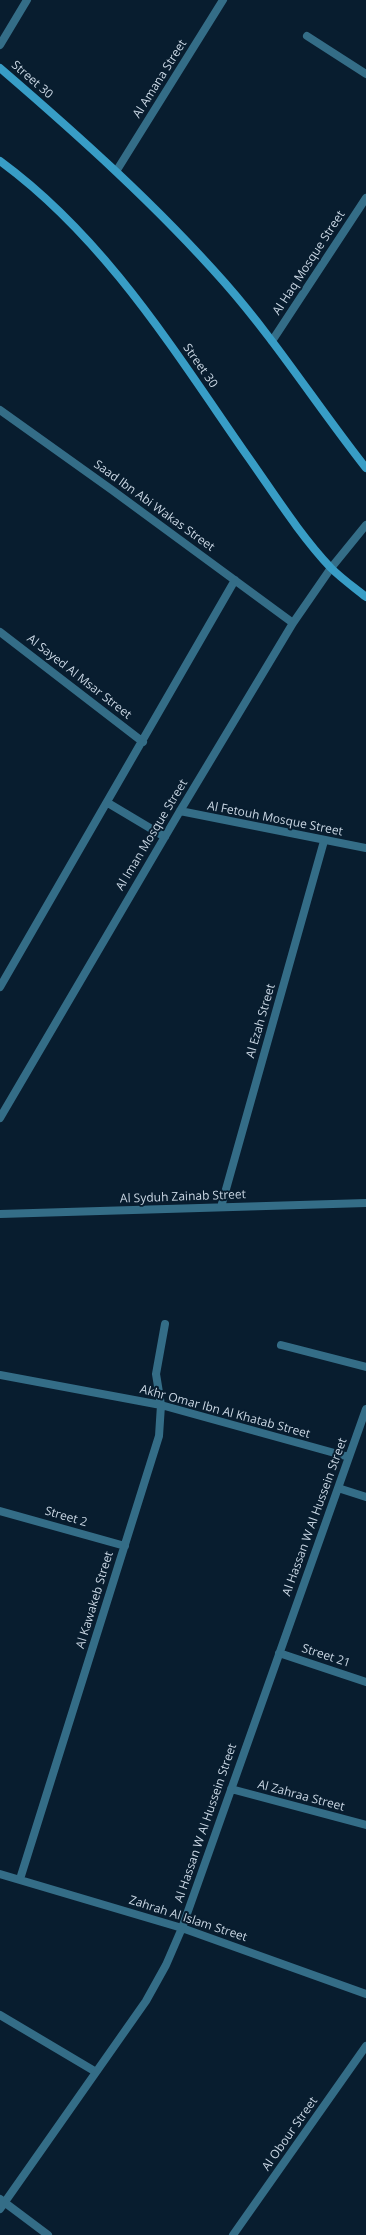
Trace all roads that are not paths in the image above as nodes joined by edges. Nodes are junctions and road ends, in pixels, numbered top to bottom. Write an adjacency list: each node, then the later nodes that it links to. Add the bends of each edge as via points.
1 (27, 0): 4 (street)
2 (223, 0): 8 (street, Al Amana Street)
3 (306, 36): 6 (street)
4 (0, 45)
5 (0, 68): 8 (street, Street 30)
6 (366, 74)
7 (0, 161): 14 (street, Street 30, via 61,212 102,256 140,303 294,523)
8 (117, 170): 10 (street, Street 30, via 226,284)
9 (366, 198): 10 (street, Al Haq Mosque Street)
10 (272, 341): 12 (street, Street 30)
11 (0, 410): 15 (street, Saad Ibn Abi Wakas Street)
12 (366, 468)
13 (366, 525): 14 (street, Al Iman Mosque Street)
14 (331, 568): 16 (street, Street 30); 17 (street, Al Iman Mosque Street)
15 (236, 580): 17 (street, Saad Ibn Abi Wakas Street); 19 (street)
16 (366, 597)
17 (293, 623): 21 (street, Al Iman Mosque Street)
18 (0, 632): 19 (street, Al Sayed Al Msar Street)
19 (143, 742): 20 (street)
20 (108, 803): 22 (street); 25 (street)
21 (180, 812): 22 (street, Al Iman Mosque Street); 23 (street, Al Fetouh Mosque Street)
22 (165, 837): 26 (street, Al Iman Mosque Street)
23 (324, 841): 24 (street, Al Fetouh Mosque Street); 28 (street, Al Ezah Street)
24 (366, 848)
25 (0, 987)
26 (0, 1118)
27 (366, 1203): 28 (street, Al Syduh Zainab Street)
28 (220, 1207): 29 (street, Al Syduh Zainab Street)
29 (0, 1214)
30 (165, 1324): 34 (street, Al Kawakeb Street, via 156,1374)
31 (281, 1346): 32 (street)
32 (366, 1367)
33 (0, 1375): 34 (street, Akhr Omar Ibn Al Khatab Street)
34 (161, 1405): 36 (street, Akhr Omar Ibn Al Khatab Street); 40 (street, Al Kawakeb Street, via 159,1436)
35 (366, 1409): 36 (street, Al Hassan W Al Hussein Street)
36 (349, 1457): 37 (street, Al Hassan W Al Hussein Street)
37 (338, 1488): 38 (street); 41 (street, Al Hassan W Al Hussein Street)
38 (366, 1497)
39 (0, 1511): 40 (street, Street 2)
40 (125, 1546): 46 (street, Al Kawakeb Street)
41 (279, 1653): 42 (street, Street 21); 43 (street, Al Hassan W Al Hussein Street)
42 (366, 1682)
43 (231, 1789): 44 (street, Al Zahraa Street); 47 (street, Al Hassan W Al Hussein Street)
44 (366, 1825)
45 (0, 1874): 46 (street, Zahrah Al Islam Street)
46 (20, 1879): 47 (street, Zahrah Al Islam Street)
47 (182, 1928): 48 (street, Zahrah Al Islam Street); 51 (street, Al Hassan W Al Hussein Street, via 166,1966 146,2002)
48 (366, 1994)
49 (0, 2015): 51 (street)
50 (366, 2046): 54 (street, Al Obour Street)
51 (96, 2072): 52 (street, Al Hassan W Al Hussein Street)
52 (2, 2203): 53 (street)
53 (48, 2235)
54 (233, 2235)

